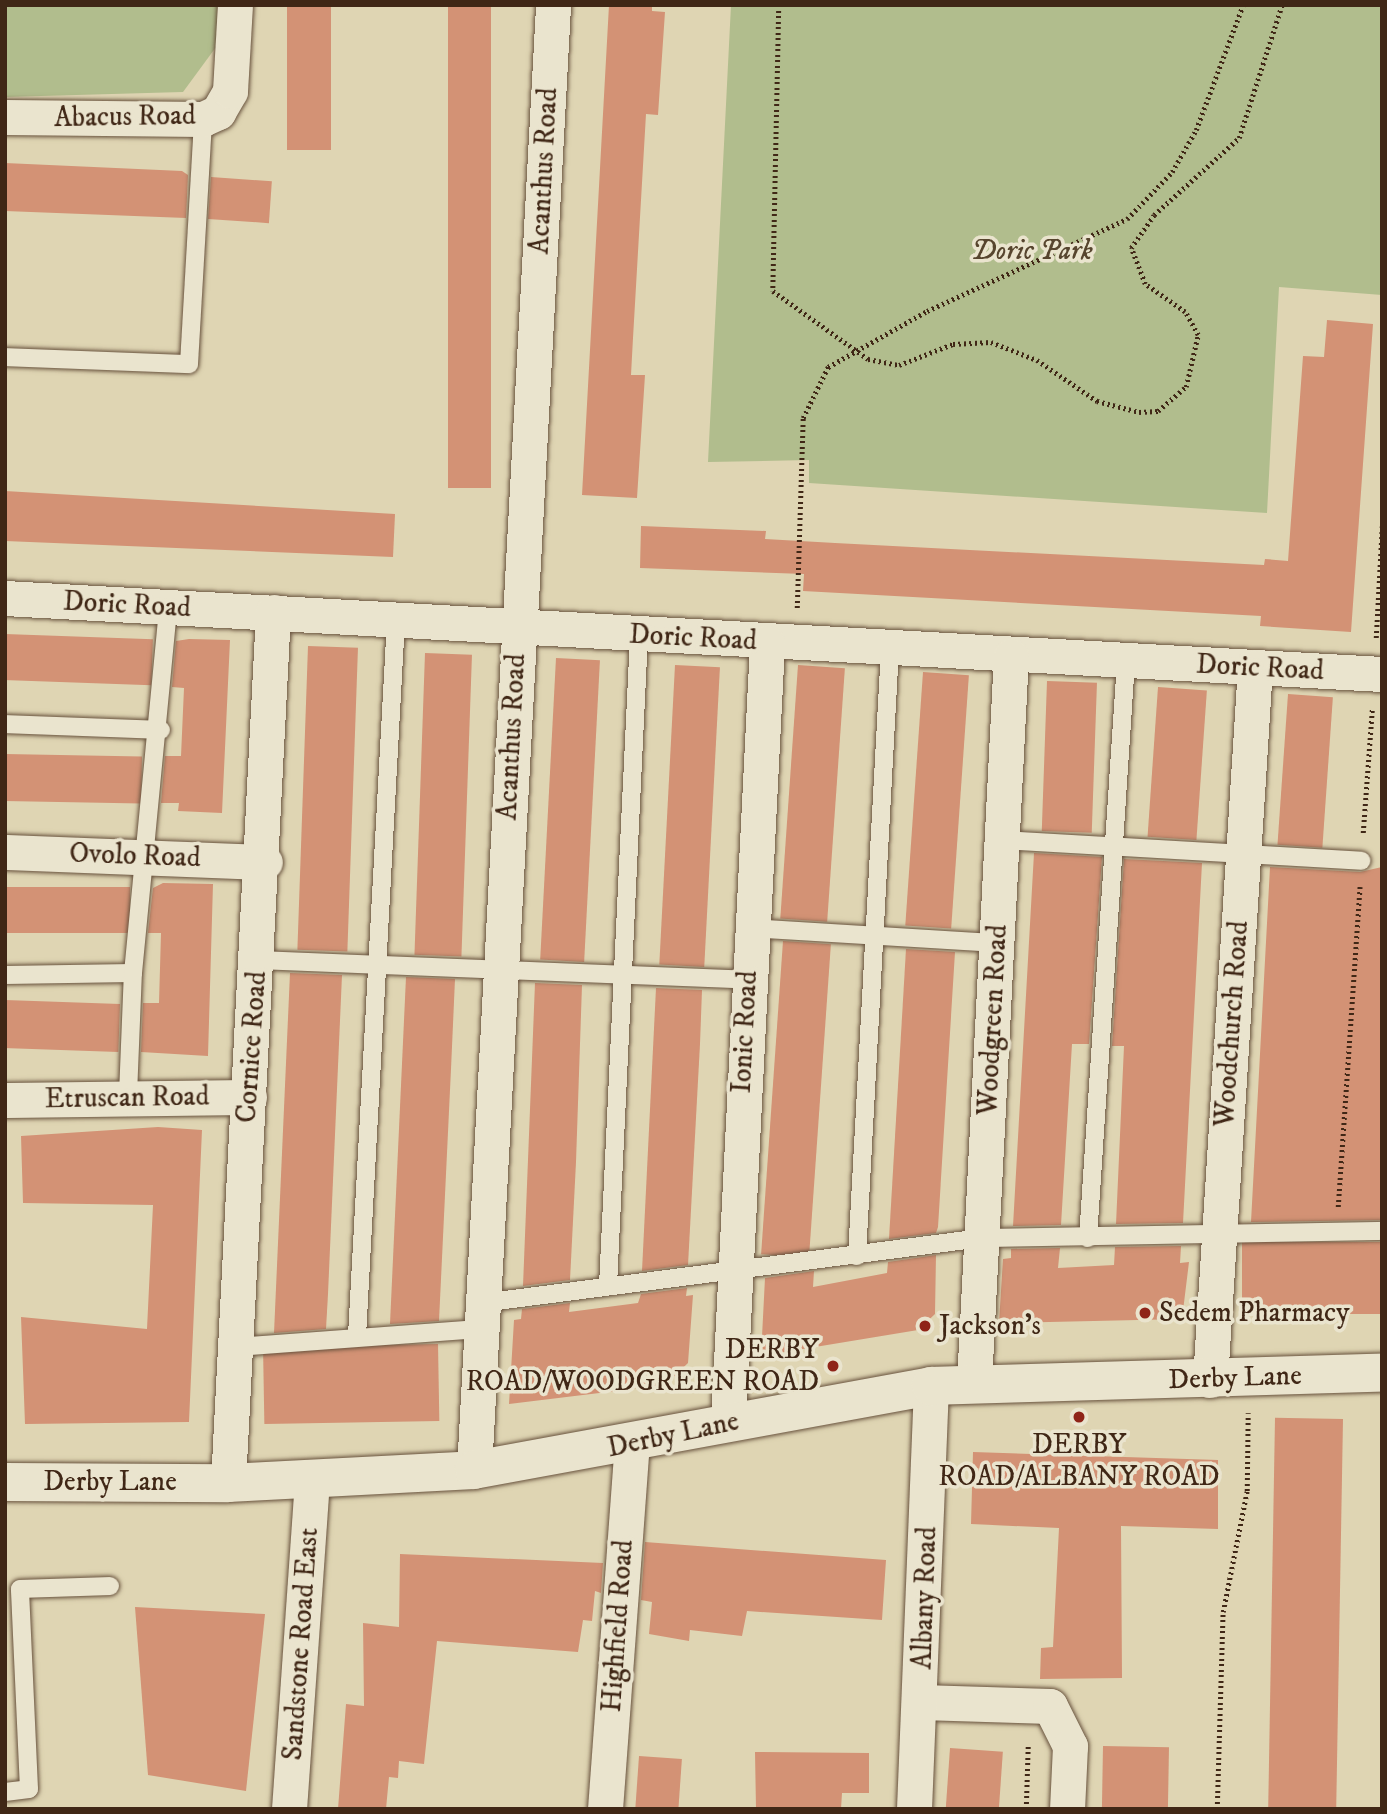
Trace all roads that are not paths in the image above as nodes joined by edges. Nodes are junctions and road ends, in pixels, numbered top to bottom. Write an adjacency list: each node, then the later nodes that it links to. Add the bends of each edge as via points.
1 (235, 5): 4 (street, Abacus Road, via 230,91 218,112)
2 (553, 5): 10 (street, Acanthus Road)
3 (5, 117): 4 (street, Abacus Road)
4 (203, 119): 5 (lane, via 189,364)
5 (5, 357)
6 (5, 598): 7 (street, Doric Road)
7 (168, 607): 8 (street, Doric Road); 19 (lane)
8 (273, 612): 9 (street, Doric Road); 26 (street, Cornice Road)
9 (396, 620): 10 (street, Doric Road); 31 (lane)
10 (518, 627): 11 (street, Doric Road); 32 (street, Acanthus Road)
11 (639, 635): 12 (street, Doric Road); 35 (lane)
12 (782, 643): 13 (street, Doric Road); 27 (street, Ionic Road)
13 (890, 649): 14 (street, Doric Road); 28 (lane)
14 (1011, 656): 15 (street, Doric Road); 20 (street, Woodgreen Road)
15 (1126, 661): 16 (street, Doric Road); 21 (lane)
16 (1255, 667): 17 (street, Doric Road); 24 (street, Woodchurch Road)
17 (1382, 674)
18 (5, 724): 19 (lane)
19 (161, 730): 23 (lane)
20 (1002, 840): 21 (lane); 29 (street, Woodgreen Road)
21 (1114, 846): 24 (lane); 42 (lane)
22 (5, 852): 23 (street, Ovolo Road)
23 (145, 854): 26 (street, Ovolo Road); 33 (lane)
24 (1243, 854): 25 (lane); 43 (street, Woodchurch Road)
25 (1361, 861)
26 (265, 862): 30 (street, Cornice Road)
27 (750, 928): 28 (lane); 36 (street, Ionic Road)
28 (874, 936): 29 (lane); 44 (lane)
29 (997, 943): 41 (street, Woodgreen Road)
30 (258, 960): 31 (lane); 38 (street, Cornice Road)
31 (377, 967): 32 (lane); 48 (lane)
32 (501, 969): 35 (lane); 47 (street, Acanthus Road)
33 (133, 974): 34 (lane); 37 (lane)
34 (5, 975)
35 (623, 975): 36 (lane); 46 (lane)
36 (747, 980): 45 (street, Ionic Road)
37 (128, 1095): 38 (street, Etruscan Road); 39 (street, Etruscan Road)
38 (249, 1097): 49 (street, Cornice Road)
39 (5, 1100)
40 (1382, 1231): 43 (lane)
41 (982, 1238): 42 (lane); 44 (lane); 52 (street, Woodgreen Road)
42 (1088, 1238): 43 (lane)
43 (1219, 1238): 51 (street, Woodchurch Road)
44 (857, 1256): 45 (lane)
45 (732, 1275): 46 (lane); 54 (street, Ionic Road)
46 (608, 1286): 47 (lane)
47 (481, 1316): 48 (lane); 56 (street, Acanthus Road)
48 (357, 1336): 49 (lane)
49 (235, 1347): 59 (street, Cornice Road)
50 (1382, 1373): 51 (street, Derby Lane)
51 (1210, 1380): 52 (street, Derby Lane)
52 (974, 1383): 53 (street, Derby Lane)
53 (931, 1386): 54 (street, Derby Lane); 61 (street, Albany Road)
54 (728, 1422): 55 (street, Derby Lane)
55 (632, 1444): 56 (street, Derby Lane); 64 (street, Highfield Road)
56 (474, 1470): 57 (street, Derby Lane)
57 (312, 1479): 59 (street, Derby Lane); 63 (street, Sandstone Road East)
58 (5, 1482): 59 (street, Derby Lane)
59 (228, 1483)
60 (110, 1586): 62 (lane, via 20,1589 29,1789)
61 (921, 1702): 65 (street, Albany Road); 66 (street, via 1050,1706 1070,1746)
62 (5, 1792)
63 (289, 1809)
64 (605, 1809)
65 (914, 1809)
66 (1067, 1809)

